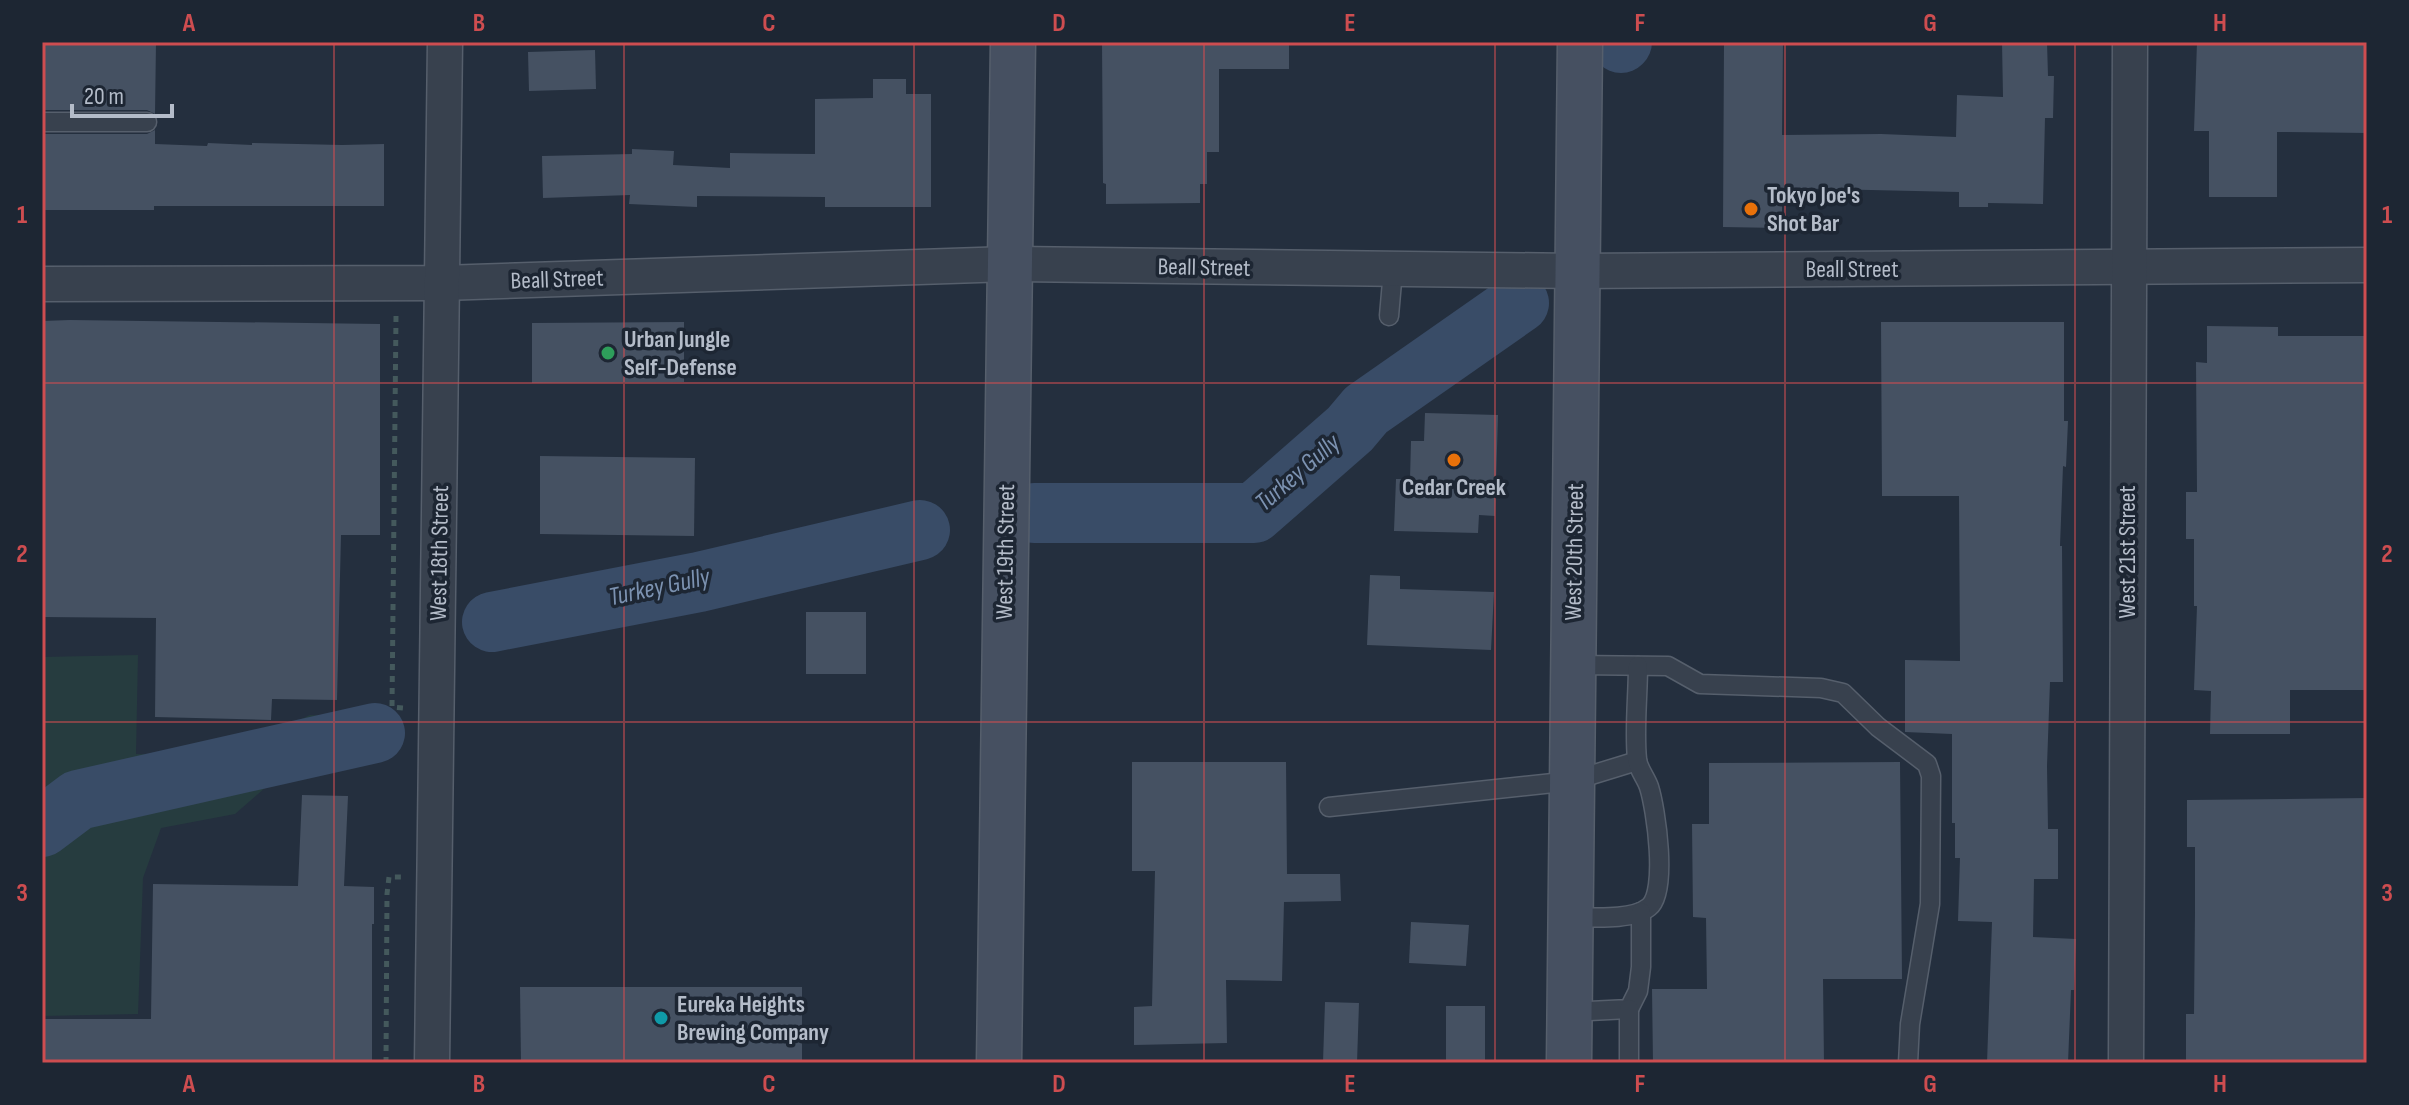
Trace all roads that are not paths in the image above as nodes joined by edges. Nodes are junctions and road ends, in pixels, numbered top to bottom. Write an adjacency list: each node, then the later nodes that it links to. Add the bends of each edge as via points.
1 (445, 42): 12 (street, West 18th Street)
2 (1013, 42): 7 (main road, West 19th Street)
3 (1580, 42): 11 (main road, West 20th Street)
4 (2130, 42): 9 (street, West 21st Street)
5 (42, 122): 6 (lane)
6 (147, 122)
7 (1009, 264): 10 (street, Beall Street); 12 (street, Beall Street); 25 (main road, West 19th Street, via 1011,592)
8 (2367, 265): 9 (street, Beall Street)
9 (2129, 268): 11 (street, Beall Street); 29 (street, West 21st Street)
10 (1393, 270): 11 (street, Beall Street); 14 (lane)
11 (1576, 271): 15 (main road, West 20th Street)
12 (442, 283): 13 (street, Beall Street); 24 (street, West 18th Street)
13 (42, 284)
14 (1389, 316)
15 (1573, 665): 16 (lane); 18 (main road, West 20th Street)
16 (1638, 666): 17 (lane); 28 (lane, via 1668,666 1700,684 1843,693 1927,764 1930,904)
17 (1637, 761): 18 (lane); 20 (lane, via 1649,787 1658,833 1658,893)
18 (1572, 781): 19 (lane); 21 (main road, West 20th Street)
19 (1329, 807)
20 (1641, 912): 21 (lane); 22 (lane, via 1638,991)
21 (1570, 917): 23 (main road, West 20th Street)
22 (1629, 1009): 23 (lane); 27 (lane)
23 (1569, 1012): 26 (main road, West 20th Street)
24 (432, 1063)
25 (999, 1063)
26 (1569, 1063)
27 (1629, 1063)
28 (1908, 1063)
29 (2126, 1063)

